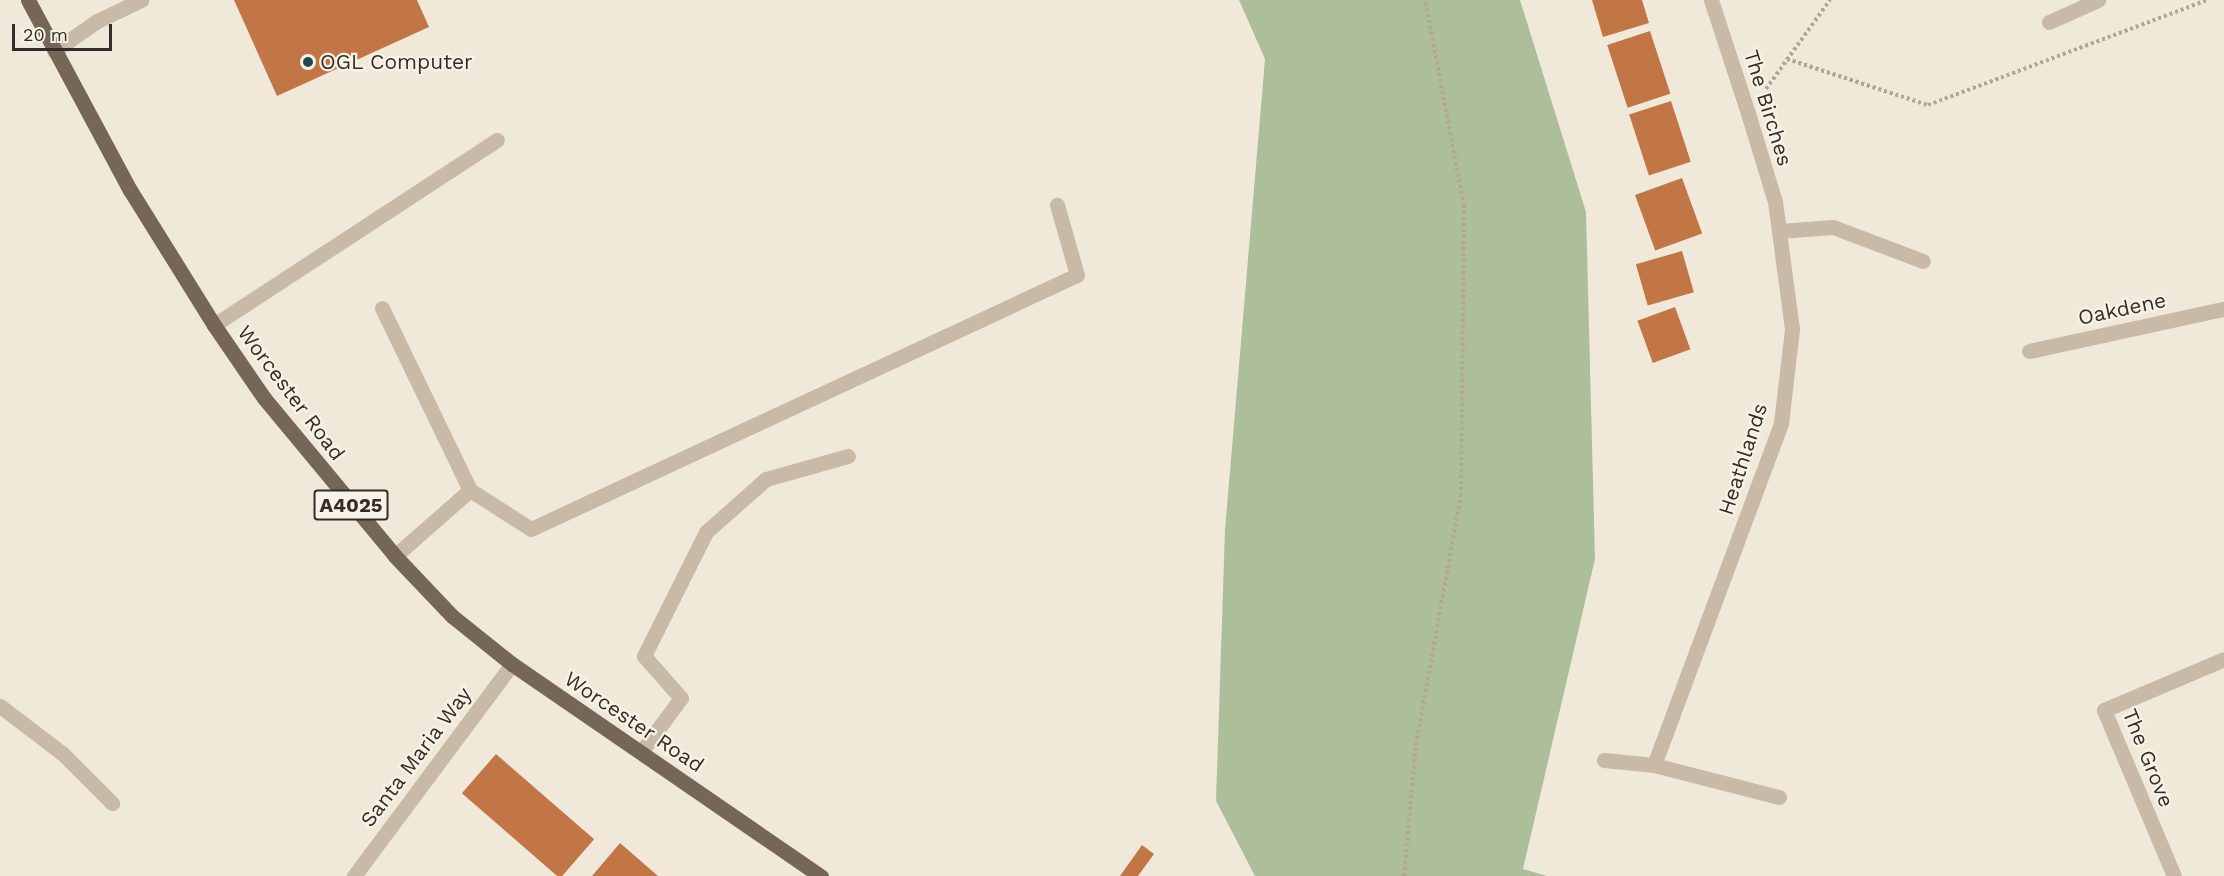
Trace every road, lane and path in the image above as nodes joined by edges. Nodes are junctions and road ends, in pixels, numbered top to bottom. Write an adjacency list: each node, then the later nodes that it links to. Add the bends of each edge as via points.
1 (28, 0): 9 (main road, Worcester Road / A4025)
2 (141, 0): 9 (street, via 97,21)
3 (1425, 0): 33 (path, via 1464,206 1461,496 1416,745)
4 (1711, 0): 11 (street, The Birches)
5 (1830, 0): 10 (path)
6 (2098, 0): 8 (street)
7 (2207, 0): 10 (path, via 1928,105)
8 (2049, 22)
9 (54, 51): 18 (main road, Worcester Road / A4025, via 130,190)
10 (1787, 59): 11 (path)
11 (1748, 113): 14 (street, The Birches, via 1775,202)
12 (496, 140): 18 (street)
13 (1057, 205): 21 (street, via 1077,275 531,529)
14 (1779, 231): 15 (street, via 1833,227); 28 (street, Heathlands, via 1792,329 1781,423)
15 (1923, 261)
16 (382, 308): 21 (street)
17 (2224, 309): 19 (street, Oakdene)
18 (214, 325): 22 (main road, Worcester Road / A4025, via 264,398)
19 (2030, 351)
20 (848, 456): 26 (street, via 766,479 706,532 644,656 681,698)
21 (470, 490): 22 (street)
22 (395, 556): 24 (main road, Worcester Road / A4025, via 452,616)
23 (2224, 658): 34 (street, The Grove, via 2104,710)
24 (512, 664): 26 (main road, Worcester Road / A4025); 31 (street, Santa Maria Way)
25 (0, 706): 30 (street, via 62,753)
26 (641, 752): 32 (main road, Worcester Road / A4025)
27 (1604, 760): 28 (street)
28 (1654, 765): 29 (street)
29 (1779, 797)
30 (112, 803)
31 (354, 876)
32 (821, 876)
33 (1404, 876)
34 (2174, 876)

